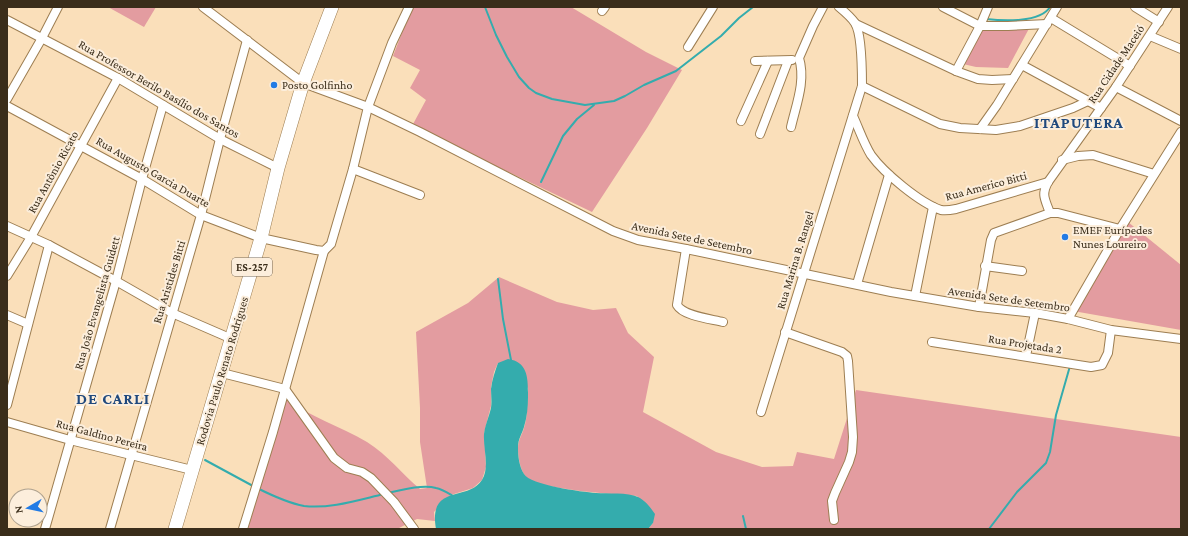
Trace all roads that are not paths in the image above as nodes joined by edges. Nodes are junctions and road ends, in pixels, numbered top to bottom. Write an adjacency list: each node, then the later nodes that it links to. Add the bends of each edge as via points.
1 (58, 7): 19 (street)
2 (203, 7): 20 (street, Avenida Sete de Setembro)
3 (332, 7): 32 (main road, Rodovia Paulo Renato Rodrigues / ES-257)
4 (408, 7): 39 (street)
5 (713, 7): 21 (street)
6 (823, 7): 23 (street)
7 (839, 7): 16 (street)
8 (943, 7): 17 (street)
9 (988, 7): 17 (street)
10 (1057, 7): 14 (street)
11 (1135, 7): 15 (street)
12 (1168, 7): 15 (street, Rua Cidade Maceió)
13 (7, 20): 19 (street, Rua Professor Berilo Basílio dos Santos)
14 (1049, 21): 17 (street, via 1008,26); 27 (street); 28 (street)
15 (1159, 22): 18 (street, Rua Cidade Maceió)
16 (856, 24): 29 (street); 33 (street, Rua Marina B. Rangel, via 862,56)
17 (980, 26): 29 (street)
18 (1150, 36): 22 (street); 28 (street, Rua Cidade Maceió)
19 (42, 38): 30 (street, Rua Professor Berilo Basílio dos Santos); 35 (street)
20 (247, 40): 32 (street, Avenida Sete de Setembro); 48 (street, Rua Aristides Bitti)
21 (688, 48)
22 (1181, 49)
23 (799, 58): 26 (street); 44 (street, via 801,78)
24 (755, 61): 25 (street)
25 (768, 61): 26 (street); 42 (street)
26 (788, 61): 47 (street)
27 (1022, 65): 31 (street); 36 (street)
28 (1130, 66): 34 (street, Rua Cidade Maceió)
29 (956, 71): 31 (street, via 978,79)
30 (118, 78): 37 (street, Rua Professor Berilo Basílio dos Santos); 49 (street, Rua Antônio Ricato)
31 (1013, 79): 45 (street)
32 (303, 83): 39 (street, Avenida Sete de Setembro); 51 (main road, Rodovia Paulo Renato Rodrigues / ES-257)
33 (862, 86): 41 (street, Rua Marina B. Rangel); 45 (street, via 940,124)
34 (1116, 87): 40 (street, Rua Cidade Maceió); 43 (street)
35 (7, 99)
36 (1088, 101): 40 (street); 45 (street, via 1020,126)
37 (163, 105): 48 (street, Rua Professor Berilo Basílio dos Santos); 55 (street, Rua João Evangelista Guidett)
38 (7, 106): 49 (street, Rua Augusto Garcia Duarte)
39 (368, 107): 52 (street); 66 (street, Avenida Sete de Setembro, via 612,231 638,240)
40 (1101, 108): 50 (street, Rua Cidade Maceió)
41 (853, 116): 54 (street, Rua Americo Bitti, via 870,154); 70 (street, Rua Marina B. Rangel)
42 (741, 121)
43 (1181, 121)
44 (791, 128)
45 (980, 130)
46 (1181, 132): 53 (street)
47 (760, 134)
48 (220, 139): 51 (street, Rua Professor Berilo Basílio dos Santos); 60 (street, Rua Aristides Bitti)
49 (81, 145): 55 (street, Rua Augusto Garcia Duarte); 63 (street, Rua Antônio Ricato)
50 (1062, 160): 53 (street, via 1093,155); 56 (street, Rua Cidade Maceió)
51 (278, 168): 64 (main road, Rodovia Paulo Renato Rodrigues / ES-257)
52 (353, 169): 57 (street); 67 (street, via 331,244)
53 (1154, 174): 62 (street)
54 (889, 175): 58 (street, Rua Americo Bitti); 73 (street)
55 (142, 179): 60 (street, Rua Augusto Garcia Duarte); 72 (street, Rua João Evangelista Guidett)
56 (1048, 182): 58 (street, Rua Americo Bitti, via 956,209 943,210); 59 (street, Rua Cidade Maceió, via 1044,194)
57 (420, 194)
58 (933, 207): 74 (street)
59 (1050, 213): 62 (street); 68 (street, via 994,233)
60 (201, 215): 64 (street, Rua Augusto Garcia Duarte); 76 (street, Rua Aristides Bitti)
61 (7, 226): 63 (street)
62 (1120, 229): 79 (street)
63 (31, 236): 65 (street); 71 (street, Rua Antônio Ricato)
64 (261, 238): 67 (street, Rua Augusto Garcia Duarte); 84 (main road, Rodovia Paulo Renato Rodrigues / ES-257)
65 (49, 245): 72 (street); 81 (street)
66 (686, 248): 70 (street, Avenida Sete de Setembro); 80 (street, via 677,305 679,309 685,313)
67 (324, 251): 89 (street)
68 (985, 266): 69 (street); 75 (street)
69 (1022, 270)
70 (803, 273): 73 (street, Avenida Sete de Setembro); 83 (street, Rua Marina B. Rangel)
71 (7, 276)
72 (116, 281): 76 (street); 93 (street, Rua João Evangelista Guidett)
73 (857, 284): 74 (street, Avenida Sete de Setembro)
74 (915, 296): 75 (street, Avenida Sete de Setembro)
75 (979, 307): 77 (street, Avenida Sete de Setembro)
76 (172, 313): 84 (street); 94 (street, Rua Aristides Bitti)
77 (1035, 313): 79 (street, Avenida Sete de Setembro); 87 (street)
78 (7, 315): 81 (street)
79 (1068, 319): 82 (street, Avenida Sete de Setembro)
80 (724, 322)
81 (28, 324): 90 (street)
82 (1111, 330): 85 (street, Avenida Sete de Setembro); 87 (street, Rua Projetada 2, via 1108,353 1102,365 1091,367)
83 (785, 332): 91 (street, Rua Marina B. Rangel); 96 (street, via 847,356 852,452 832,501)
84 (232, 339): 88 (main road, Rodovia Paulo Renato Rodrigues / ES-257)
85 (1181, 339)
86 (932, 342): 87 (street, Rua Projetada 2)
87 (1026, 356)
88 (222, 373): 89 (street); 95 (main road, Rodovia Paulo Renato Rodrigues / ES-257)
89 (285, 389): 100 (street); 101 (street, via 334,458 347,468 371,478 394,502)
90 (7, 405)
91 (761, 412)
92 (7, 422): 93 (street, Rua Galdino Pereira)
93 (70, 440): 94 (street, Rua Galdino Pereira); 97 (street, Rua João Evangelista Guidett)
94 (131, 456): 95 (street, Rua Galdino Pereira); 98 (street, Rua Aristides Bitti)
95 (192, 470): 99 (main road, Rodovia Paulo Renato Rodrigues / ES-257)
96 (834, 520)
97 (45, 529)
98 (110, 529)
99 (175, 529)
100 (243, 529)
101 (414, 529)

